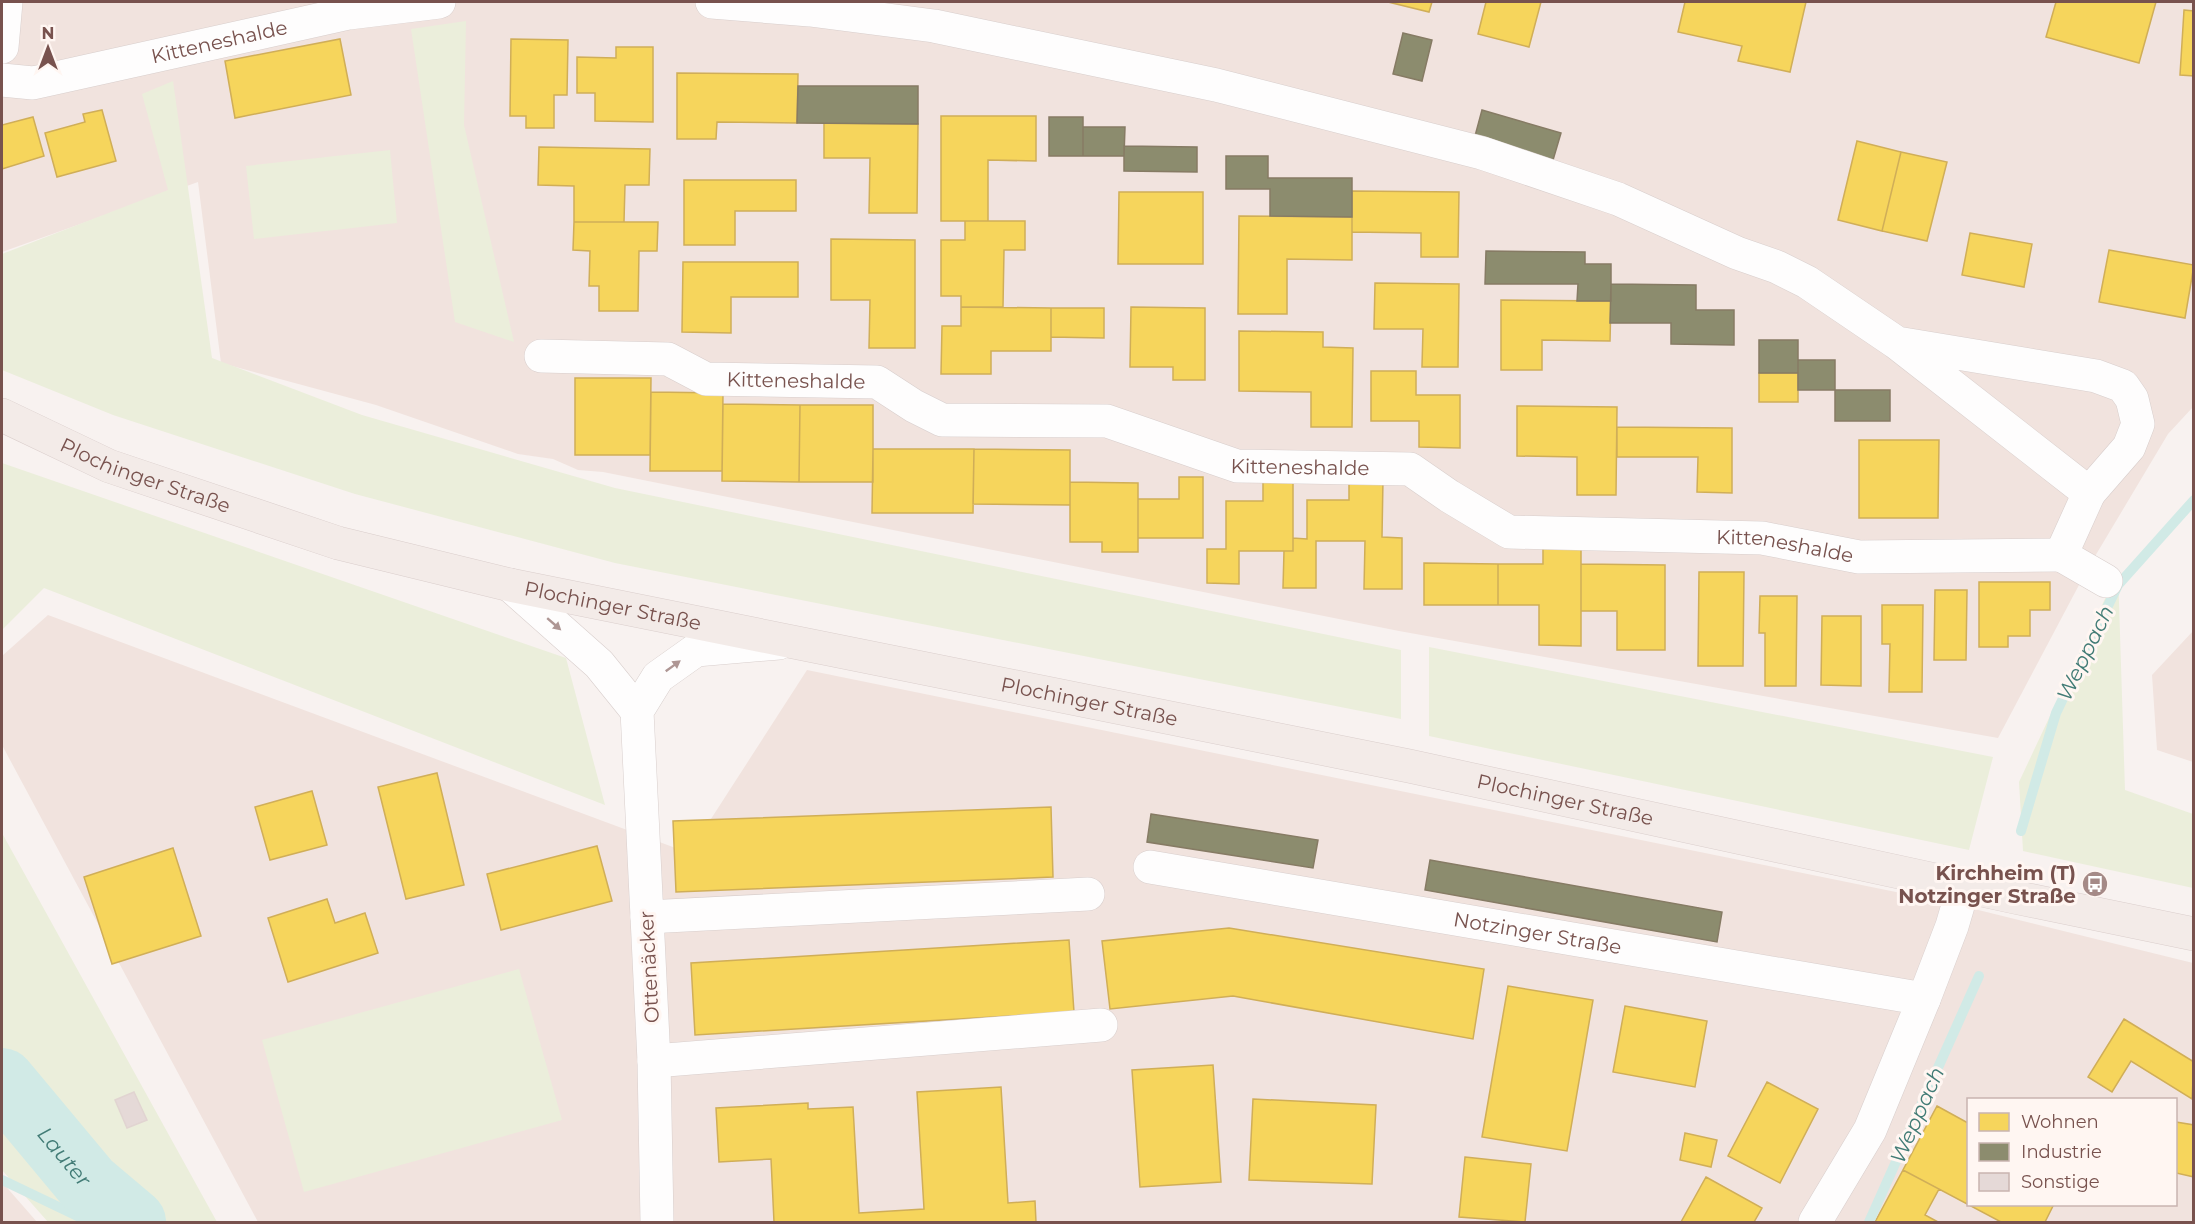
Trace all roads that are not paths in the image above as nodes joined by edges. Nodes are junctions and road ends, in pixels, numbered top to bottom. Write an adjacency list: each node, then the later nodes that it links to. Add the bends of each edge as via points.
1 (6, 2): 4 (street)
2 (439, 2): 5 (street, Kitteneshalde, via 349,13 33,83)
3 (712, 2): 6 (street, via 934,26 1216,85 1482,153 1618,199 1777,267 1807,282)
4 (2, 47)
5 (2, 80)
6 (1897, 343): 9 (street); 9 (street, via 2096,376 2123,386 2132,399 2138,424 2129,447)
7 (541, 356): 10 (street, Kitteneshalde, via 668,359 706,379 877,382 942,420 1107,421 1237,466 1410,470 1509,532 1762,538 1859,556)
8 (2, 415): 12 (main road, Plochinger Straße, via 109,466 327,539)
9 (2090, 493): 10 (street)
10 (2061, 555): 11 (street)
11 (2106, 581)
12 (510, 585): 13 (main road, Plochinger Straße); 14 (street, one-way to 14, via 599,664)
13 (795, 642): 14 (street, one-way to 13, via 658,677 696,650); 16 (main road, Plochinger Straße, via 1409,766)
14 (637, 711): 18 (street, Ottenäcker)
15 (1150, 867): 20 (street, Notzinger Straße)
16 (1964, 885): 19 (main road, Plochinger Straße); 20 (street)
17 (1088, 894): 18 (street)
18 (647, 917): 22 (street, Ottenäcker)
19 (2193, 934)
20 (1924, 999): 24 (street, via 1870,1130)
21 (1101, 1025): 22 (street)
22 (654, 1061): 23 (street, Ottenäcker)
23 (657, 1222)
24 (1815, 1222)

